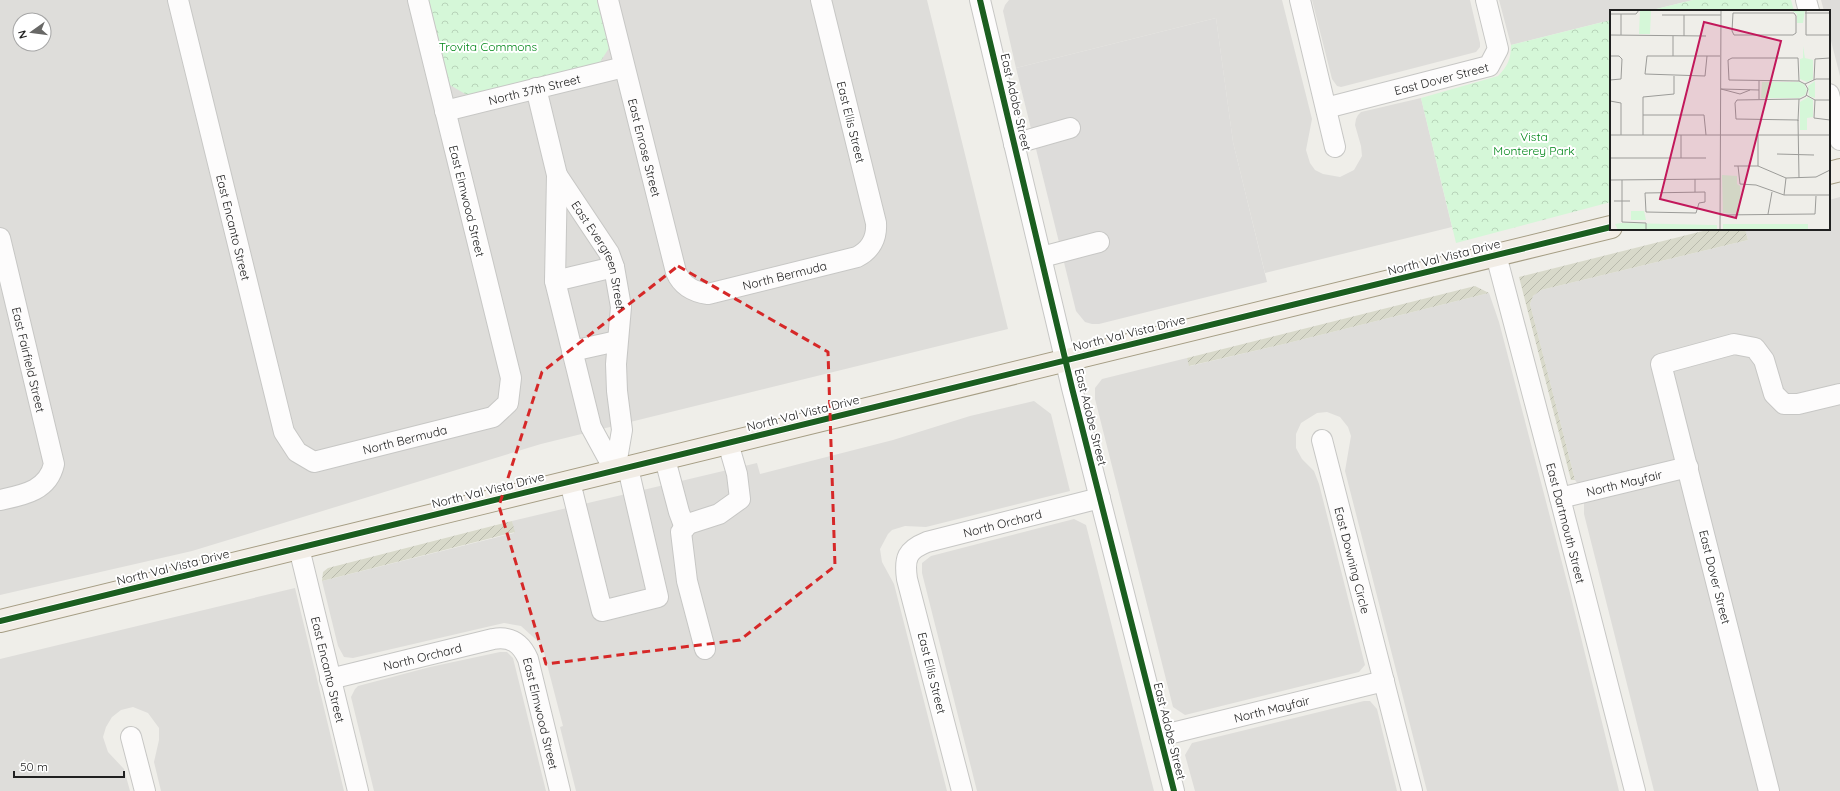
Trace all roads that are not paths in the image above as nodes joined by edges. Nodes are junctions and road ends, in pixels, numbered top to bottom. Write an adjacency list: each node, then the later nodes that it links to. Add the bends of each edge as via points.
1 (178, 0): 38 (street, East Encanto Street, via 284,432)
2 (418, 0): 14 (street, East Elmwood Street)
3 (608, 0): 10 (street, East Enrose Street)
4 (821, 0): 25 (street, East Ellis Street, via 876,222 877,230)
5 (980, 0): 17 (street, East Adobe Street)
6 (1300, 0): 13 (street)
7 (1486, 0): 13 (street, East Dover Street, via 1498,48 1489,66)
8 (1806, 0): 9 (street)
9 (1809, 10)
10 (624, 67): 11 (street, North 37th Street); 30 (street, East Enrose Street, via 676,272)
11 (536, 88): 14 (street, North 37th Street); 21 (street, East Evergreen Street)
12 (1830, 98): 16 (street)
13 (1326, 108): 18 (street)
14 (445, 111): 35 (street, East Elmwood Street, via 511,378)
15 (1070, 128): 17 (street)
16 (1840, 140)
17 (1014, 144): 27 (street, East Adobe Street)
18 (1335, 147)
19 (1840, 170): 20 (main road)
20 (1830, 173)
21 (557, 175): 28 (street, East Evergreen Street, via 609,253); 29 (street, East Evergreen Street)
22 (1610, 227): 26 (main road, North Val Vista Drive)
23 (0, 238): 45 (street, East Fairfield Street, via 53,456 52,472 42,486 28,494)
24 (1100, 242): 27 (street)
25 (872, 243): 30 (street, North Bermuda, via 857,257 714,293)
26 (1496, 255): 33 (main road, North Val Vista Drive); 44 (street, East Dartmouth Street)
27 (1042, 257): 33 (street, East Adobe Street)
28 (614, 268): 29 (street); 31 (street, East Evergreen Street, via 621,306)
29 (555, 281): 32 (street, East Evergreen Street)
30 (690, 289)
31 (617, 341): 32 (street); 41 (street, East Evergreen Street)
32 (572, 351): 41 (street, East Evergreen Street, via 591,427)
33 (1066, 360): 37 (main road, North Val Vista Drive); 43 (street, East Adobe Street)
34 (1840, 394): 40 (street, East Dover Street, via 1798,404 1784,404 1774,394 1764,360 1755,348 1734,344 1661,364)
35 (508, 403): 38 (street, North Bermuda, via 493,417 314,462)
36 (1322, 440): 53 (street, East Downing Circle)
37 (728, 443): 39 (main road, North Val Vista Drive); 46 (street, via 737,474 740,499 719,514 688,524)
38 (297, 452)
39 (665, 459): 41 (main road, North Val Vista Drive); 46 (street)
40 (1688, 467): 44 (street, North Mayfair); 63 (street, East Dover Street)
41 (622, 469): 42 (main road, North Val Vista Drive); 42 (street, via 658,596 602,611)
42 (570, 482): 47 (main road, North Val Vista Drive)
43 (1100, 498): 48 (street, North Orchard, via 927,542); 55 (street, East Adobe Street)
44 (1560, 498): 62 (street, East Dartmouth Street)
45 (0, 500)
46 (685, 528): 51 (street, via 681,532 687,581)
47 (298, 548): 49 (main road, North Val Vista Drive); 52 (street, East Encanto Street)
48 (908, 554): 59 (street, East Ellis Street, via 908,579)
49 (0, 621)
50 (514, 641): 52 (street, North Orchard, via 493,639); 58 (street, East Elmwood Street, via 528,659)
51 (705, 649)
52 (330, 679): 57 (street, East Encanto Street)
53 (1384, 681): 55 (street, North Mayfair); 61 (street, East Downing Circle)
54 (131, 736): 56 (street)
55 (1160, 736): 60 (street, East Adobe Street)
56 (145, 791)
57 (358, 791)
58 (560, 791)
59 (962, 791)
60 (1174, 791)
61 (1412, 791)
62 (1635, 791)
63 (1769, 791)

